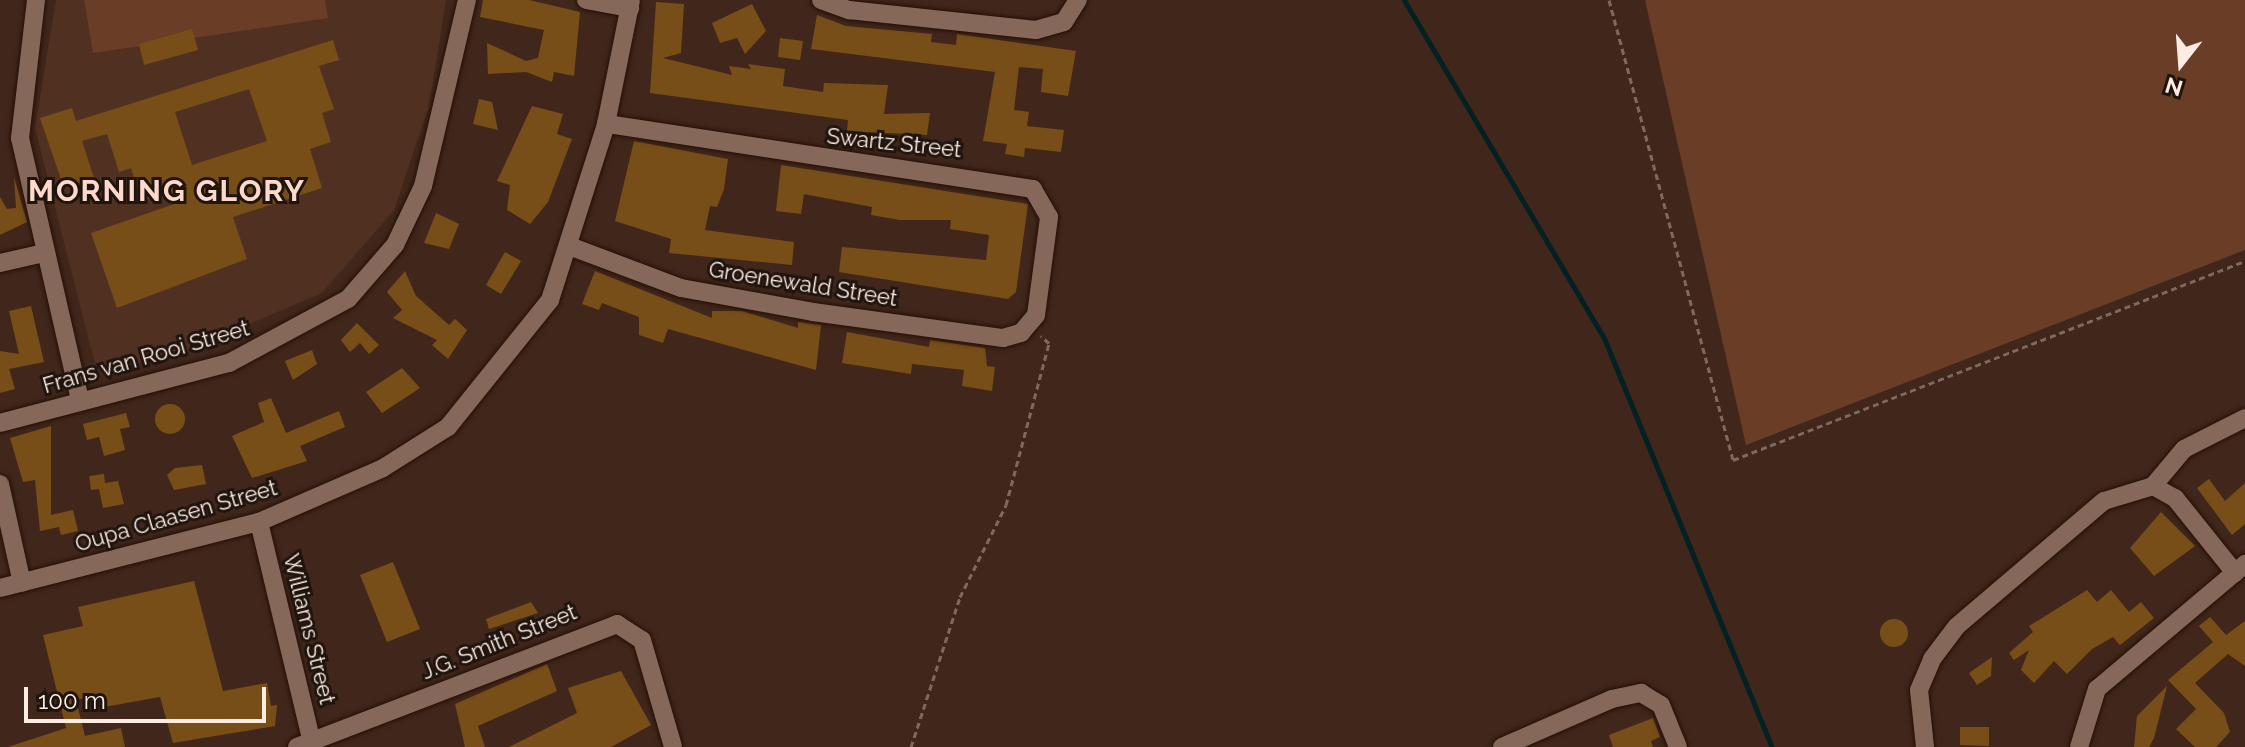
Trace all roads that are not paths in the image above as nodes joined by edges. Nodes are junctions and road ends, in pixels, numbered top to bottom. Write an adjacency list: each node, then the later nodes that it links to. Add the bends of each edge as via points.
1 (36, 0): 9 (street, via 20,132)
2 (467, 0): 12 (street, Frans van Rooi Street, via 423,186 374,274 271,346)
3 (586, 0): 6 (street)
4 (821, 0): 5 (street, via 849,10 1036,30 1064,22)
5 (1078, 0)
6 (631, 4): 7 (street, Oupa Claasen Street)
7 (606, 124): 8 (street, Oupa Claasen Street); 11 (street, Swartz Street, via 1033,189 1049,217)
8 (572, 247): 11 (street, Groenewald Street, via 713,296 1003,338); 17 (street, Oupa Claasen Street, via 527,335 448,427 383,468)
9 (44, 253): 10 (street); 12 (street)
10 (0, 263)
11 (1030, 326)
12 (80, 401): 14 (street, Frans van Rooi Street)
13 (2245, 418): 16 (street, via 2184,449)
14 (0, 423)
15 (0, 484): 19 (street)
16 (2153, 486): 18 (street, via 2175,498); 25 (street, via 2104,501 1957,626 1919,690)
17 (259, 522): 19 (street, Oupa Claasen Street); 22 (street, Williams Street)
18 (2240, 568): 26 (street, via 2097,689)
19 (22, 583): 20 (street, Oupa Claasen Street)
20 (0, 588)
21 (1511, 745): 24 (street, via 1612,699 1651,695)
22 (307, 746): 23 (street, J.G. Smith Street, via 617,624 642,640 668,713)
23 (673, 747)
24 (1678, 747)
25 (1925, 747)
26 (2079, 747)

